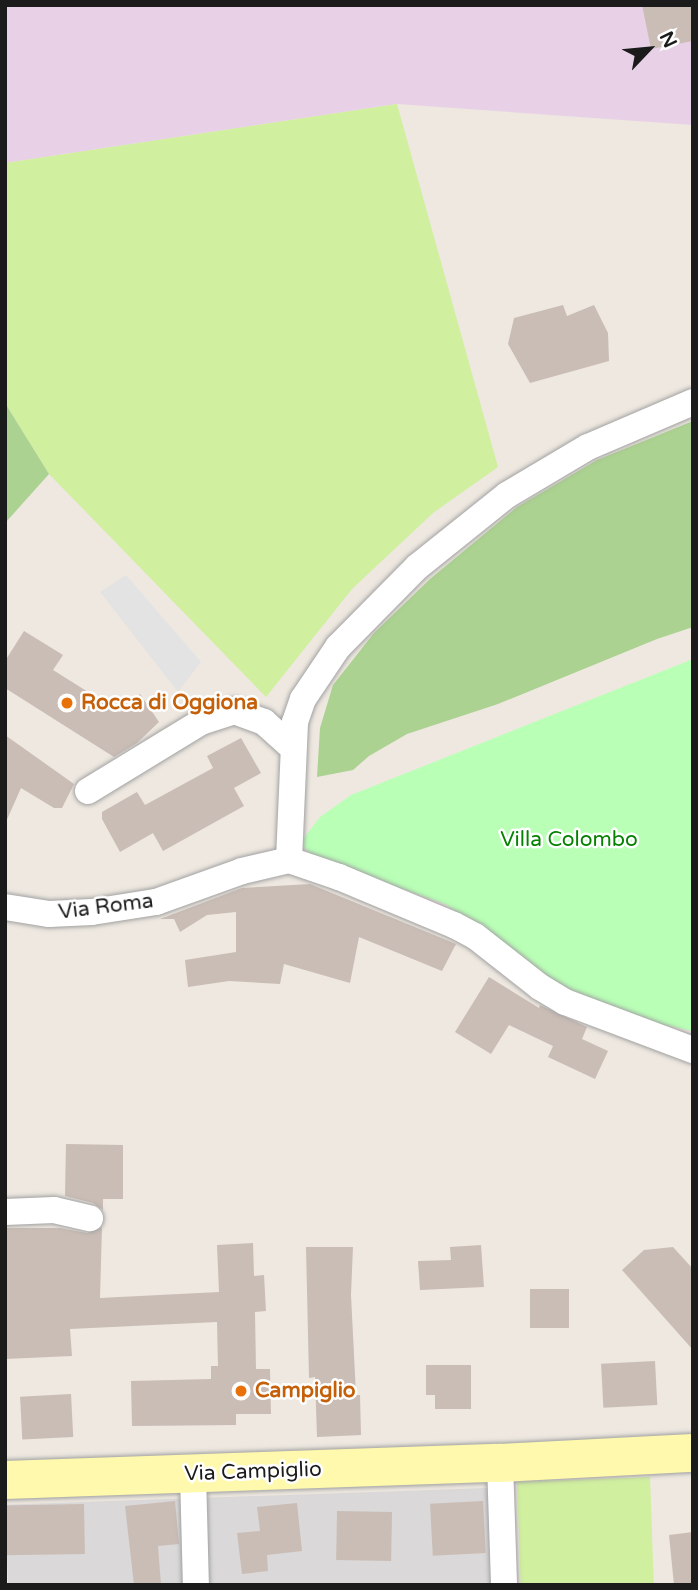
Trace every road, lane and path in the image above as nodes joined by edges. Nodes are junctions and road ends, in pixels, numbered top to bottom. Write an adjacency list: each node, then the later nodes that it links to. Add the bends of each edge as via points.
1 (693, 402): 2 (street, via 546,470 417,567 338,647 303,699)
2 (291, 746): 3 (street, via 264,722 234,711 201,722); 4 (street)
3 (88, 792)
4 (289, 860): 5 (street, Via Roma, via 271,862 156,902 50,914); 6 (street, via 454,925 565,1002)
5 (5, 907)
6 (693, 1050)
7 (5, 1212): 8 (street, via 54,1210)
8 (90, 1218)
9 (693, 1453): 10 (street, Via Campiglio)
10 (500, 1463): 11 (street, Via Campiglio); 14 (street)
11 (193, 1474): 12 (street, Via Campiglio); 13 (street)
12 (5, 1480)
13 (196, 1585)
14 (504, 1585)

